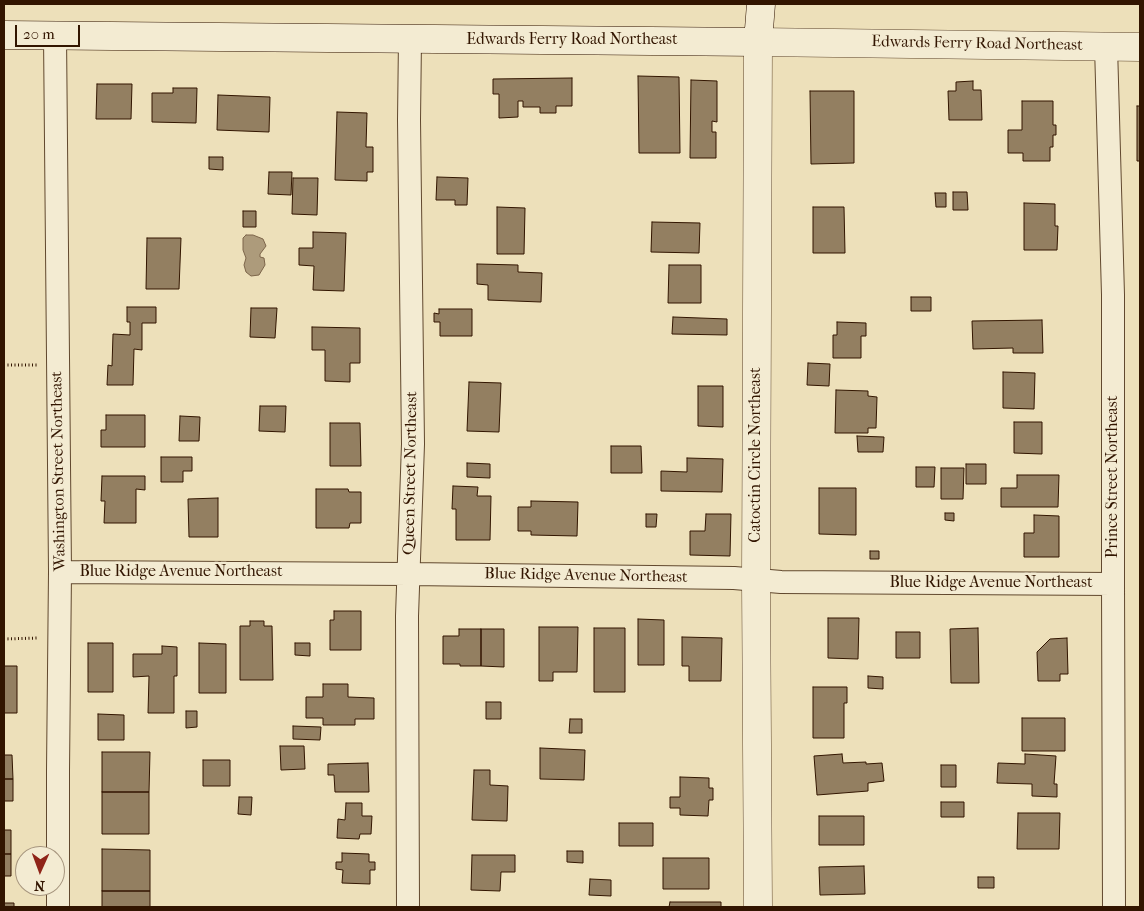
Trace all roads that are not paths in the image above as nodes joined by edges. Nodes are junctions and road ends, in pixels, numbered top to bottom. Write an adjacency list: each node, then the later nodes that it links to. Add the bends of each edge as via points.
1 (761, 4): 5 (street, Catoctin Circle Northeast)
2 (4, 35): 3 (street, Edwards Ferry Road Northeast)
3 (55, 35): 4 (street, Edwards Ferry Road Northeast); 8 (street, Washington Street Northeast)
4 (410, 39): 5 (street, Edwards Ferry Road Northeast); 9 (street, Queen Street Northeast, via 412,444)
5 (758, 42): 6 (street, Edwards Ferry Road Northeast); 10 (street, Catoctin Circle Northeast)
6 (1106, 46): 7 (street, Edwards Ferry Road Northeast); 11 (street, Prince Street Northeast, via 1113,295)
7 (1140, 47)
8 (60, 572): 9 (street, Blue Ridge Avenue Northeast); 12 (street, Washington Street Northeast)
9 (409, 574): 10 (street, Blue Ridge Avenue Northeast); 13 (street, Queen Street Northeast)
10 (756, 580): 11 (street, Blue Ridge Avenue Northeast); 14 (street, Catoctin Circle Northeast)
11 (1112, 584): 15 (street, Prince Street Northeast)
12 (58, 907)
13 (408, 907)
14 (758, 907)
15 (1114, 907)

